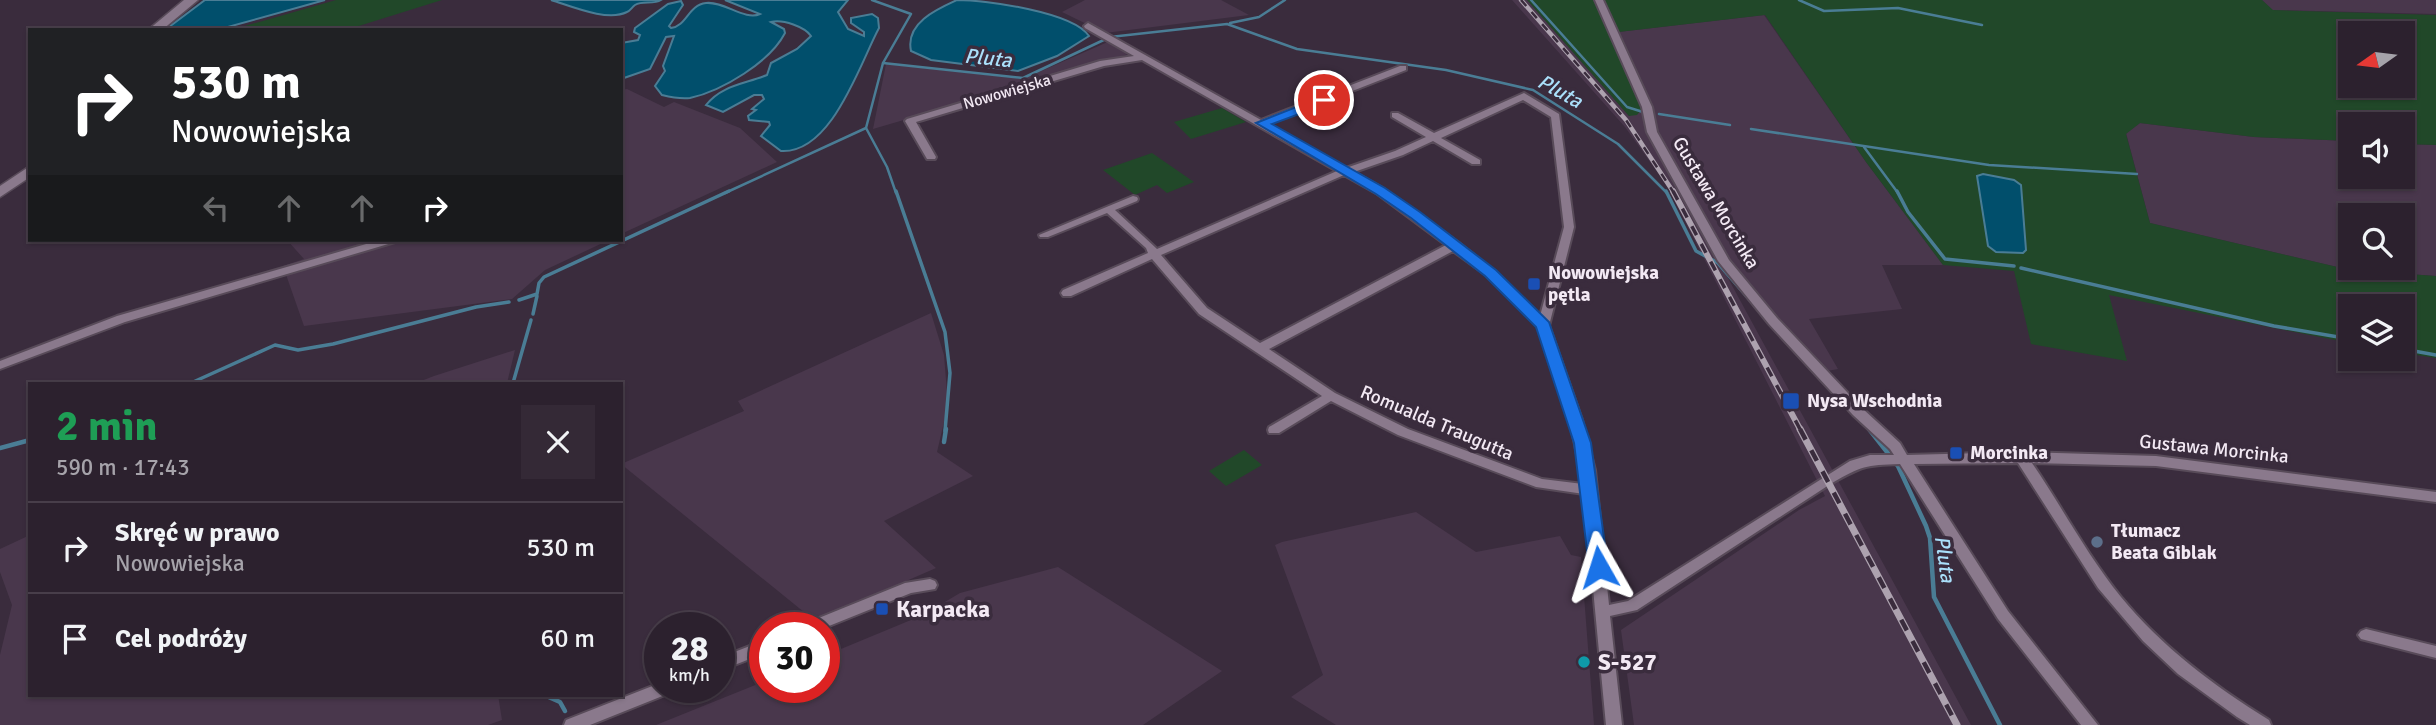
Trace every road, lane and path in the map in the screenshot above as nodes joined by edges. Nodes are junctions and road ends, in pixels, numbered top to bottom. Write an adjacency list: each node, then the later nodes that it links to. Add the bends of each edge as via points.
1 (192, 0): 4 (street)
2 (1599, 0): 30 (street, Gustawa Morcinka, via 1647,107 1652,132 1724,261 1773,321 1890,441)
3 (1088, 26): 5 (street)
4 (157, 28)
5 (1109, 38): 6 (street)
6 (1144, 57): 10 (street); 12 (street, Nowowiejska, via 1103,63 910,121)
7 (1403, 68): 10 (street)
8 (1524, 96): 11 (street); 24 (street, via 1556,116 1569,227)
9 (1395, 115): 11 (street)
10 (1262, 123): 15 (street)
11 (1433, 137): 13 (street); 15 (street)
12 (931, 157)
13 (1476, 162)
14 (28, 171): 16 (street)
15 (1348, 172): 21 (street); 22 (street)
16 (0, 192)
17 (1133, 198): 18 (street)
18 (1108, 209): 19 (street); 22 (street, Romualda Traugutta)
19 (1044, 235)
20 (384, 242): 26 (street, via 121,319)
21 (1455, 245): 24 (street); 25 (street)
22 (1154, 254): 23 (street); 25 (street, Romualda Traugutta, via 1203,311)
23 (1067, 293)
24 (1543, 326): 31 (street, via 1576,420)
25 (1259, 349): 27 (street, Romualda Traugutta)
26 (0, 365)
27 (1331, 396): 28 (street); 31 (street, Romualda Traugutta, via 1403,432 1541,484)
28 (1274, 430)
29 (2021, 457): 30 (street, Gustawa Morcinka); 32 (street, Gustawa Morcinka, via 2168,462); 42 (street, via 2107,590 2133,621 2188,673)
30 (1896, 458): 34 (street, Gustawa Morcinka, via 1848,468 1632,606); 41 (street, Gustawa Morcinka, via 2003,615)
31 (1591, 491): 34 (street)
32 (2436, 497)
33 (930, 585): 35 (street, via 910,587)
34 (1604, 612): 40 (street)
35 (840, 615)
36 (2366, 635): 37 (street)
37 (2436, 652)
38 (644, 696): 39 (street)
39 (572, 725)
40 (1614, 725)
41 (2090, 725)
42 (2263, 725)

